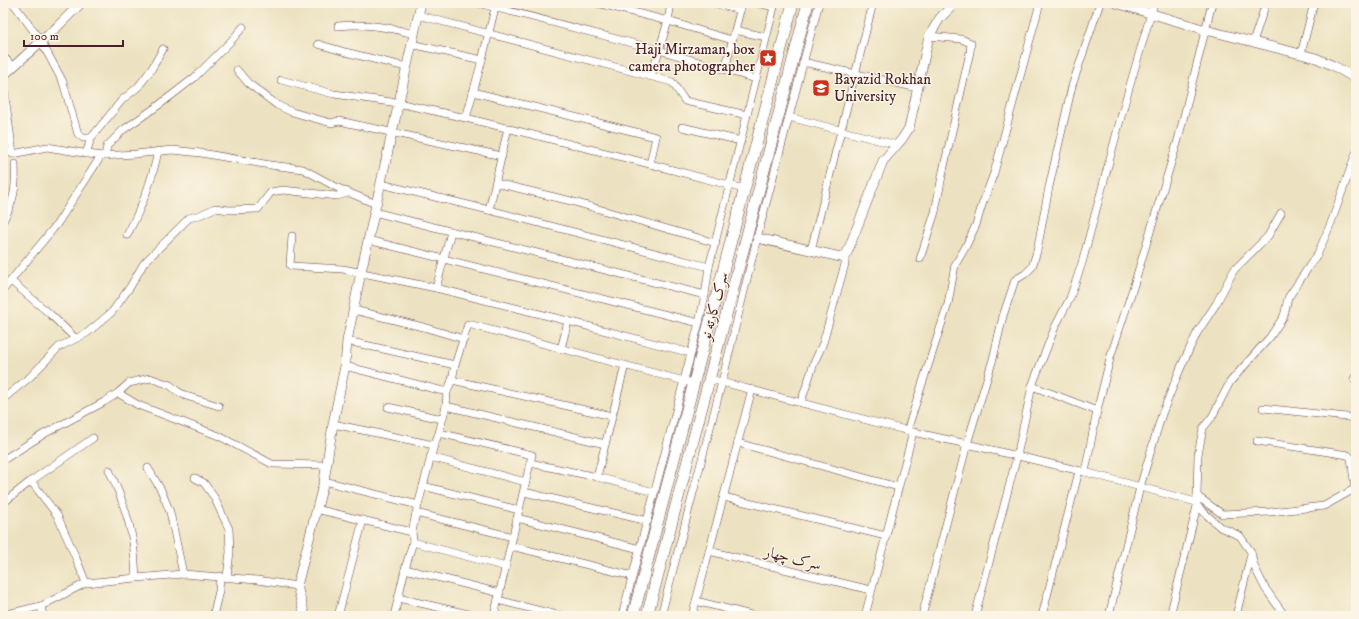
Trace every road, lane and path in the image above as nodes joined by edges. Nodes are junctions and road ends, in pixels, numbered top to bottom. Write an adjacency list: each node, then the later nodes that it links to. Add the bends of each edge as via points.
1 (13, 3): 36 (street)
2 (421, 3): 25 (street)
3 (478, 3): 21 (street)
4 (597, 3): 26 (street)
5 (671, 3): 26 (street)
6 (713, 3): 23 (street)
7 (758, 3): 22 (street)
8 (793, 3): 83 (highway, سرک کارته نو)
9 (808, 3): 116 (highway, سرک کارته نو)
10 (819, 3): 45 (street)
11 (874, 3): 51 (street)
12 (955, 3): 33 (street, via 940,18)
13 (1040, 3): 136 (street, via 994,173 976,225 955,265 948,304)
14 (1100, 3): 142 (street, via 1072,86 1037,251 1032,267 1015,280)
15 (1116, 3): 24 (street)
16 (1154, 3): 24 (street)
17 (1212, 3): 30 (street)
18 (1266, 3): 37 (street)
19 (1314, 3): 42 (street)
20 (78, 4): 36 (street)
21 (496, 5): 32 (street); 41 (street)
22 (774, 5): 34 (street)
23 (741, 6): 29 (street)
24 (1151, 14): 30 (street); 121 (street, via 1082,263 1070,298 1055,327)
25 (418, 16): 31 (street); 32 (street)
26 (668, 21): 35 (street); 41 (street)
27 (338, 26): 31 (street, via 356,24)
28 (243, 27): 76 (street, via 194,78 123,130 107,146)
29 (735, 30): 34 (street); 35 (street)
30 (1206, 30): 37 (street); 131 (street, via 1178,140 1111,355)
31 (414, 34): 39 (street)
32 (488, 34): 44 (street); 53 (street)
33 (929, 36): 58 (street); 98 (street, via 961,39 971,43 935,212)
34 (766, 38): 54 (street)
35 (732, 40): 49 (street)
36 (41, 41): 47 (street); 68 (street, via 63,82 78,134 82,138)
37 (1253, 42): 42 (street)
38 (318, 44): 48 (street)
39 (412, 44): 44 (street); 48 (street)
40 (163, 49): 68 (street, via 138,88 122,100)
41 (659, 50): 49 (street); 53 (street)
42 (1301, 54): 55 (street, via 1334,66)
43 (3, 56): 47 (street)
44 (482, 60): 59 (street)
45 (803, 62): 51 (street); 62 (street)
46 (1356, 66): 55 (street)
47 (13, 67): 52 (street)
48 (406, 67): 60 (street)
49 (725, 69): 54 (street)
50 (237, 70): 67 (street, via 248,83 277,105 292,112 331,123 339,121)
51 (855, 74): 58 (street); 66 (street)
52 (3, 76)
53 (651, 77): 61 (street, via 672,82 685,101)
54 (756, 79): 61 (street)
55 (1355, 79)
56 (281, 80): 60 (street, via 334,94)
57 (3, 82): 74 (street)
58 (918, 88): 70 (street, via 909,128)
59 (474, 92): 63 (street); 79 (street, via 656,137)
60 (398, 103): 63 (street); 67 (street)
61 (747, 115): 69 (street)
62 (789, 117): 66 (street); 92 (street)
63 (466, 118): 65 (street)
64 (682, 127): 69 (street)
65 (508, 128): 77 (street); 79 (street)
66 (841, 131): 70 (street); 95 (street)
67 (392, 132): 77 (street); 81 (street)
68 (91, 138): 75 (street)
69 (741, 141): 82 (street)
70 (897, 145): 97 (street, via 883,161)
71 (3, 148): 74 (street)
72 (158, 151): 76 (street); 84 (street, via 201,152 303,169); 90 (street, via 141,208)
73 (1356, 153): 164 (street, via 1318,253 1288,298 1284,316 1270,337 1230,382 1212,417 1203,428 1198,455)
74 (13, 154): 75 (street, via 47,148)
75 (86, 154): 76 (street)
76 (103, 156): 101 (street, via 57,224)
77 (502, 156): 80 (street)
78 (15, 164): 88 (street, via 15,193)
79 (650, 164): 82 (street)
80 (496, 183): 86 (street); 94 (street, via 571,201)
81 (381, 184): 85 (street); 86 (street)
82 (729, 185): 83 (street); 94 (street)
83 (744, 189): 120 (highway, سرک کارته نو)
84 (348, 193): 85 (street); 108 (street, via 336,196 283,190 271,192 258,209 215,208 189,218 144,263 112,312 88,332)
85 (375, 208): 89 (street); 93 (street)
86 (490, 210): 99 (street)
87 (1281, 214): 159 (street, via 1268,236 1234,270 1197,334 1162,414)
88 (3, 221)
89 (451, 232): 96 (street); 104 (street)
90 (127, 235)
91 (292, 236): 100 (street, via 291,266)
92 (757, 238): 95 (street); 119 (street)
93 (368, 240): 96 (street); 100 (street)
94 (716, 243): 99 (street)
95 (810, 250): 97 (street)
96 (444, 258): 102 (street); 107 (street)
97 (845, 258): 126 (street, via 823,343)
98 (920, 259)
99 (709, 268): 104 (street)
100 (361, 272): 102 (street); 105 (street)
101 (11, 281): 103 (street); 108 (street)
102 (436, 288): 106 (street)
103 (3, 290)
104 (705, 295): 107 (street)
105 (354, 310): 109 (street); 110 (street)
106 (568, 321): 111 (street); 112 (street)
107 (699, 323): 112 (street)
108 (75, 338): 125 (street, via 59,347 30,377)
109 (464, 339): 111 (street, via 468,324); 113 (street)
110 (347, 341): 113 (street); 115 (street)
111 (561, 348): 114 (street)
112 (691, 353): 118 (street)
113 (455, 365): 117 (street)
114 (625, 365): 118 (street); 132 (street)
115 (345, 366): 123 (street); 135 (street)
116 (710, 379): 119 (street); 206 (highway, سرک کارته نو)
117 (452, 380): 123 (street); 132 (street)
118 (684, 381): 120 (street); 162 (street)
119 (722, 382): 122 (street); 207 (street)
120 (695, 384): 205 (highway, سرک کارته نو)
121 (1032, 386): 131 (street); 144 (street)
122 (752, 389): 126 (street); 140 (street)
123 (447, 392): 128 (street)
124 (118, 393): 127 (street, via 129,383 150,378 170,385 186,396); 146 (street); 148 (street, via 138,405 219,436 272,464)
125 (3, 399)
126 (801, 402): 136 (street)
127 (219, 406)
128 (446, 406): 134 (street); 141 (street)
129 (388, 407): 134 (street)
130 (1263, 408): 133 (street)
131 (1097, 411): 151 (street)
132 (612, 416): 141 (street)
133 (1356, 418)
134 (442, 419): 137 (street)
135 (333, 424): 143 (street); 148 (street)
136 (910, 432): 142 (street); 158 (street)
137 (439, 433): 143 (street); 147 (street, via 532,455)
138 (93, 438): 154 (street)
139 (1257, 441): 160 (street, via 1348,455 1351,458)
140 (738, 443): 158 (street); 163 (street)
141 (605, 444): 152 (street)
142 (967, 444): 144 (street); 211 (street)
143 (434, 445): 145 (street)
144 (1016, 456): 151 (street); 212 (street)
145 (430, 457): 156 (street); 157 (street)
146 (3, 460)
147 (530, 463): 152 (street); 156 (street)
148 (326, 465): 155 (street)
149 (148, 468): 183 (street, via 170,512)
150 (109, 470): 187 (street, via 128,519)
151 (1082, 471): 159 (street); 213 (street)
152 (597, 477): 162 (street)
153 (195, 478): 185 (street, via 204,483 214,497 229,529)
154 (31, 481): 165 (street); 188 (street, via 57,515)
155 (324, 481): 166 (street); 167 (street)
156 (526, 482): 161 (street)
157 (423, 486): 166 (street); 168 (street)
158 (898, 487): 174 (street)
159 (1140, 487): 164 (street); 214 (street)
160 (1356, 488): 164 (street, via 1324,506 1270,512 1222,514)
161 (524, 492): 168 (street); 172 (street)
162 (654, 492): 172 (street)
163 (724, 497): 174 (street); 179 (street)
164 (1197, 501): 180 (street, via 1220,527 1240,536); 215 (street)
165 (3, 503)
166 (418, 505): 169 (street)
167 (316, 509): 171 (street); 189 (street)
168 (519, 510): 170 (street)
169 (416, 513): 173 (street); 175 (street)
170 (517, 518): 175 (street); 178 (street)
171 (363, 520): 173 (street); 199 (street)
172 (648, 521): 178 (street)
173 (412, 532): 176 (street)
174 (886, 536): 190 (street)
175 (513, 537): 177 (street)
176 (413, 542): 181 (street); 182 (street)
177 (511, 546): 181 (street); 186 (street)
178 (640, 549): 186 (street)
179 (709, 551): 190 (street, سرک چهار); 193 (street)
180 (1251, 552): 216 (street); 217 (street, via 1254,566 1265,588)
181 (506, 567): 191 (street)
182 (405, 569): 191 (street); 192 (street)
183 (183, 574): 184 (street); 187 (street)
184 (220, 576): 185 (street); 197 (street)
185 (228, 576): 189 (street)
186 (633, 576): 204 (street)
187 (136, 578): 188 (street)
188 (86, 583): 194 (street)
189 (297, 586): 198 (street)
190 (871, 590): 210 (street)
191 (499, 596): 202 (street); 203 (street)
192 (398, 598): 200 (street); 201 (street)
193 (696, 601): 208 (street); 209 (street)
194 (41, 606): 195 (street); 196 (street)
195 (3, 615)
196 (43, 616)
197 (213, 616)
198 (305, 616)
199 (338, 616)
200 (394, 616)
201 (477, 616)
202 (494, 616)
203 (561, 616)
204 (622, 616)
205 (633, 616)
206 (647, 616)
207 (661, 616)
208 (692, 616)
209 (755, 616)
210 (864, 616)
211 (922, 616)
212 (975, 616)
213 (1042, 616)
214 (1109, 616)
215 (1170, 616)
216 (1236, 616)
217 (1285, 616)

